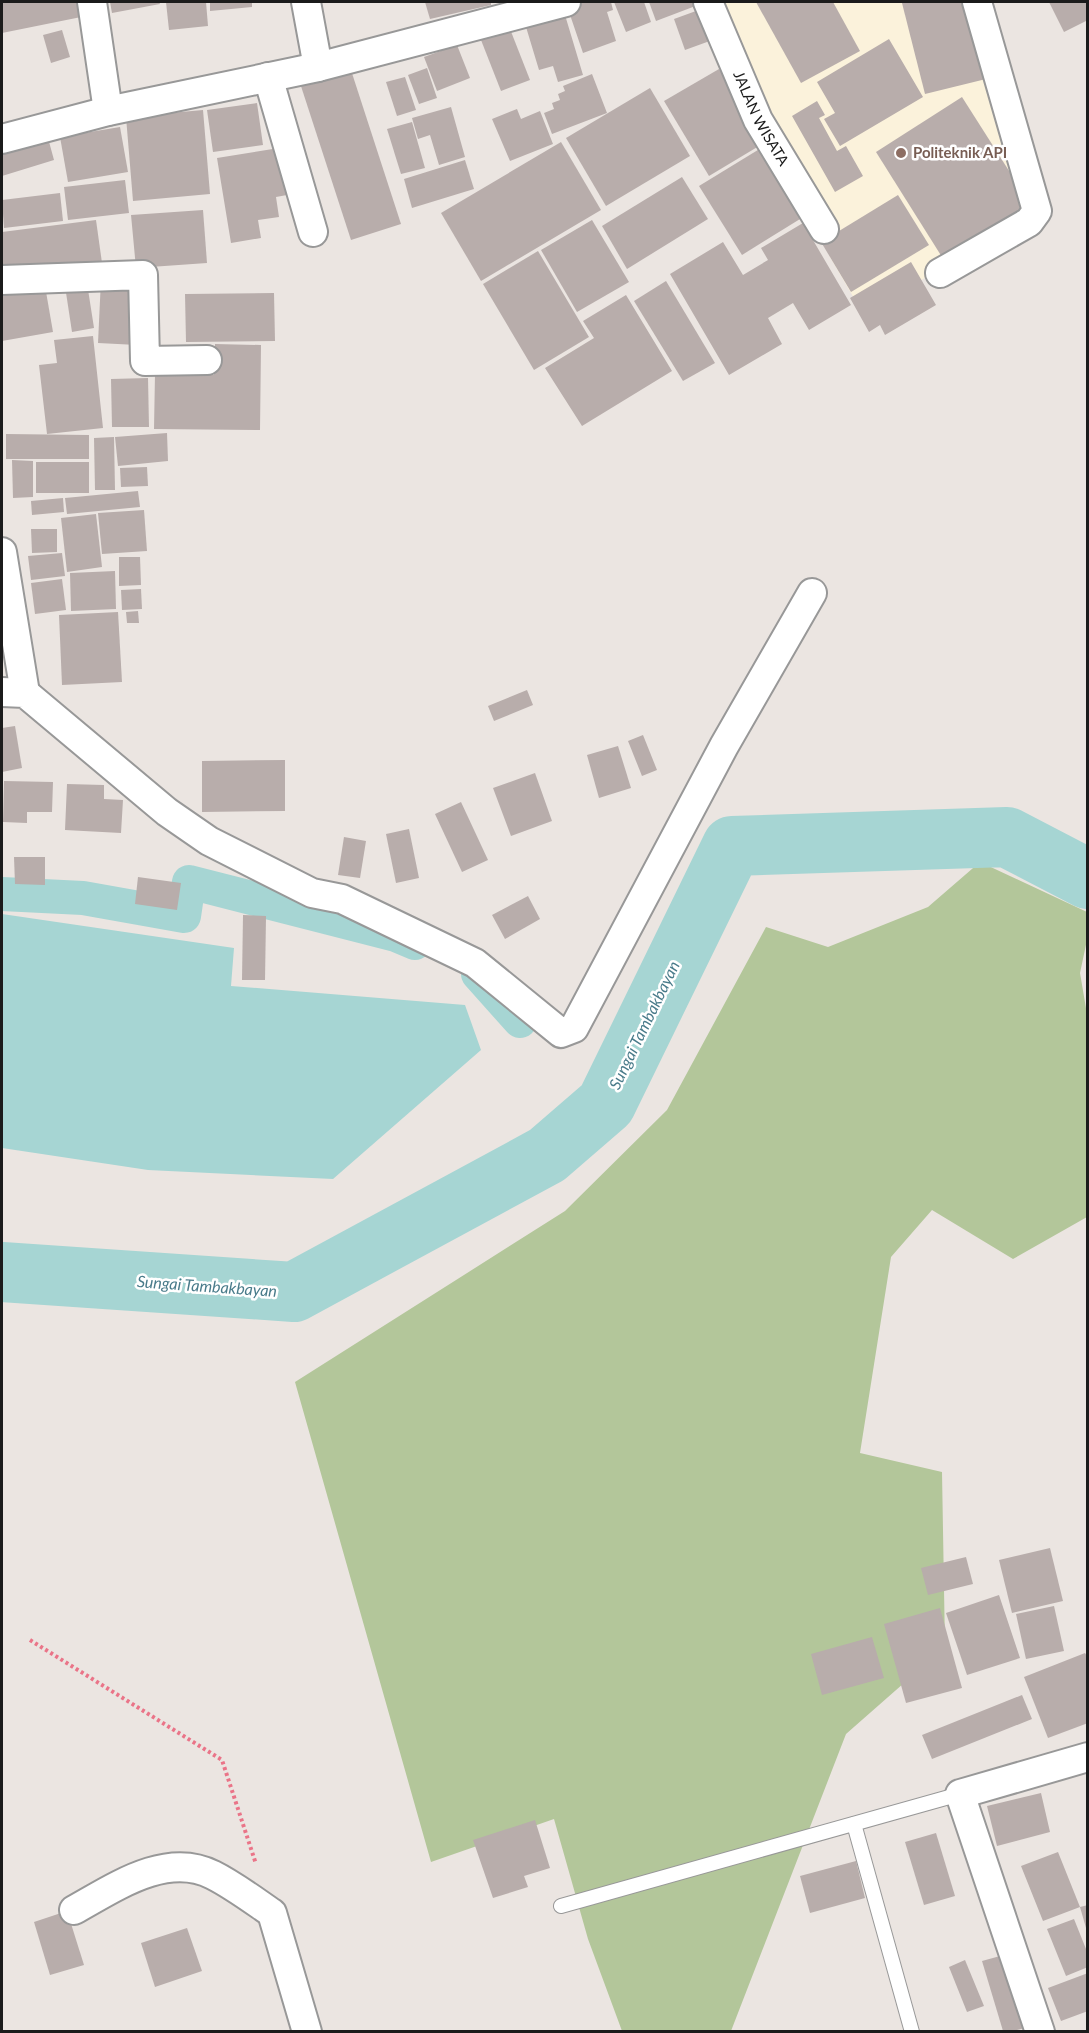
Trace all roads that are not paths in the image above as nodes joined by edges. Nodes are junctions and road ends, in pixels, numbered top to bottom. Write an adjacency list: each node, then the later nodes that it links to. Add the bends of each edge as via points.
1 (92, 2): 8 (street)
2 (306, 2): 6 (street)
3 (566, 2): 6 (street)
4 (708, 2): 10 (street, JALAN WISATA, via 758,120)
5 (977, 2): 12 (street, via 1037,211 1029,222)
6 (318, 67): 7 (street)
7 (268, 77): 8 (street); 11 (street)
8 (108, 111): 9 (street)
9 (2, 139)
10 (825, 228)
11 (313, 232)
12 (940, 273)
13 (2, 280): 14 (street, via 143,275 145,362)
14 (207, 360)
15 (2, 552): 17 (street)
16 (812, 593): 17 (street, via 724,746 574,1028 561,1033 475,963 342,899 312,893 209,841)
17 (13, 692)
18 (1088, 1757): 19 (street)
19 (960, 1794): 20 (lane); 25 (street)
20 (854, 1824): 21 (lane); 24 (lane)
21 (561, 1906)
22 (74, 1910): 23 (street, via 140,1875 179,1866 211,1874 272,1913)
23 (307, 2031)
24 (912, 2031)
25 (1040, 2031)

